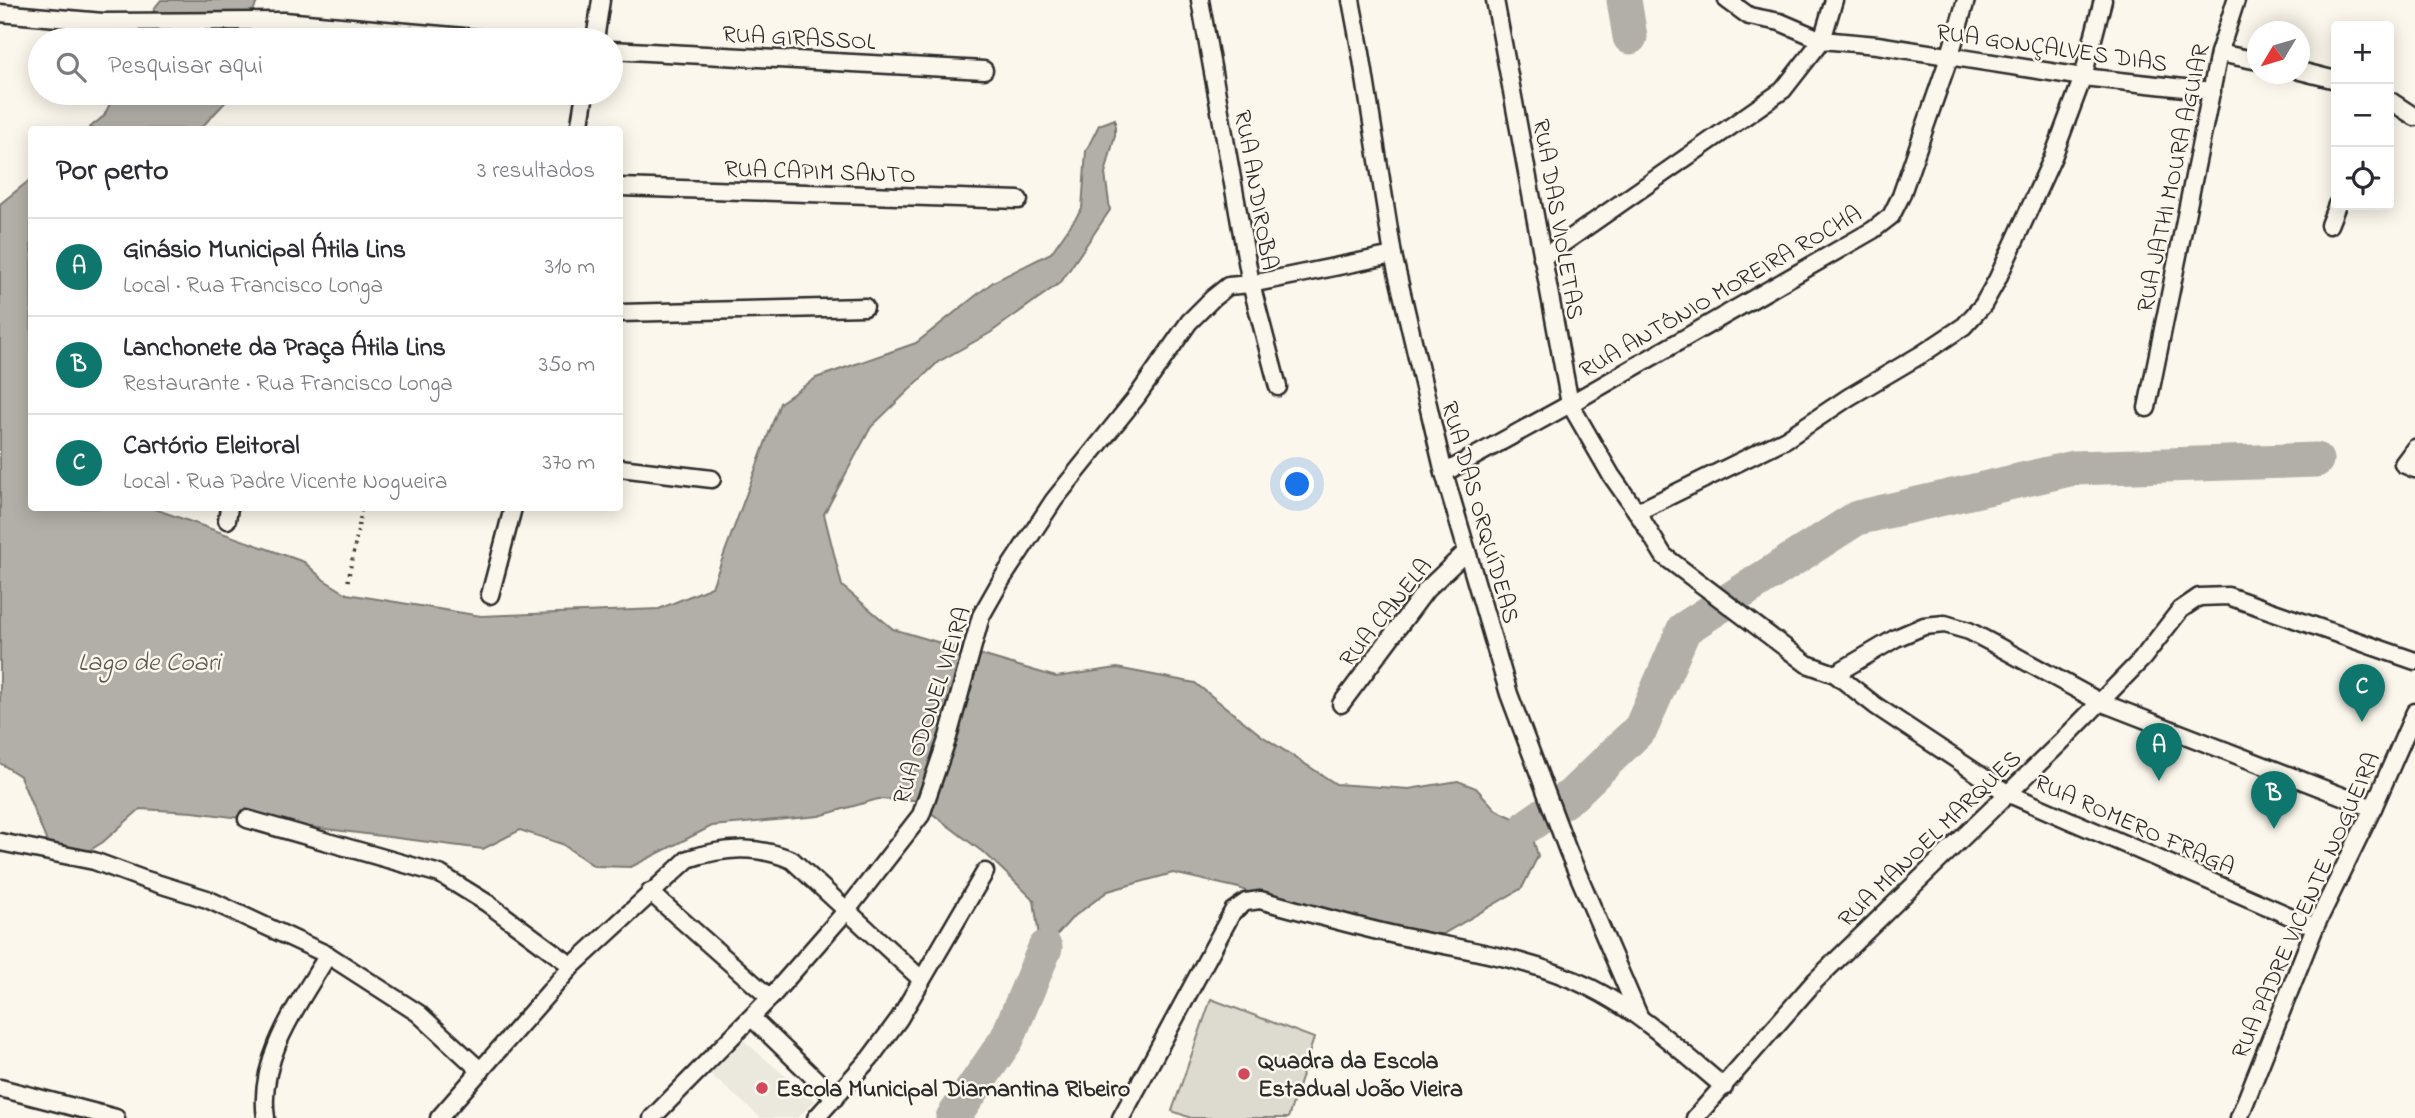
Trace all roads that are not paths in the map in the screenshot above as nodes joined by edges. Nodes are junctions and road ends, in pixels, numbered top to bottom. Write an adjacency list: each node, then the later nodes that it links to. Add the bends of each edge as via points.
1 (601, 0): 12 (street)
2 (1200, 0): 33 (street, RUA ANDIROBA)
3 (1351, 0): 31 (street, RUA DAS ORQUÍDEAS)
4 (1495, 0): 32 (street, RUA DAS VIOLETAS)
5 (1727, 0): 13 (street, RUA GONÇALVES DIAS, via 1749,16 1780,22)
6 (1834, 0): 13 (street)
7 (1966, 0): 16 (street, RUA ANTÔNIO MOREIRA ROCHA)
8 (2103, 0): 20 (street)
9 (2236, 0): 15 (street, RUA JATHI MOURA AGUIAR)
10 (0, 13): 11 (street, via 103,22 284,21)
11 (363, 28)
12 (597, 28)
13 (1822, 40): 16 (street, RUA GONÇALVES DIAS); 32 (street, via 1783,90 1765,105)
14 (623, 51): 18 (street, RUA GIRASSOL)
15 (2220, 53): 17 (street); 22 (street, RUA JATHI MOURA AGUIAR)
16 (1950, 55): 20 (street, RUA GONÇALVES DIAS); 37 (street, RUA ANTÔNIO MOREIRA ROCHA, via 1891,216)
17 (2247, 59)
18 (984, 70)
19 (2310, 74): 21 (street)
20 (2083, 77): 22 (street, RUA GONÇALVES DIAS); 45 (street, via 2053,157 1997,280 1964,326 1786,439)
21 (2331, 79)
22 (2212, 91): 38 (street, RUA JATHI MOURA AGUIAR)
23 (2394, 103): 25 (street)
24 (583, 105): 26 (street)
25 (2415, 117)
26 (580, 126)
27 (623, 187): 28 (street, RUA CAPIM SANTO)
28 (1019, 200)
29 (2335, 210): 30 (street)
30 (2329, 225)
31 (1393, 256): 33 (street, RUA ODONEL VIEIRA); 42 (street, RUA DAS ORQUÍDEAS)
32 (1542, 258): 37 (street, RUA DAS VIOLETAS)
33 (1251, 284): 36 (street, RUA ANDIROBA); 60 (street, RUA ODONEL VIEIRA, via 1228,286 1189,322 1136,398 1054,500 1002,579 981,616 922,815)
34 (864, 307): 35 (street)
35 (623, 313)
36 (1278, 387)
37 (1570, 404): 42 (street, RUA ANTÔNIO MOREIRA ROCHA); 45 (street, RUA DAS VIOLETAS)
38 (2147, 408)
39 (2415, 448): 41 (street, via 2403,464)
40 (623, 468): 43 (street)
41 (2415, 469)
42 (1444, 473): 46 (street, RUA DAS ORQUÍDEAS)
43 (712, 479)
44 (512, 511): 48 (street)
45 (1637, 512): 47 (street, RUA DAS VIOLETAS)
46 (1467, 551): 52 (street, RUA CANELA, via 1426,590); 66 (street, RUA DAS ORQUÍDEAS, via 1509,694 1568,851)
47 (1664, 556): 50 (street, RUA ROMERO FRAGA, via 1807,664)
48 (490, 595)
49 (2415, 662): 51 (street, RUA MANOEL MARQUES, via 2240,599 2213,594 2180,610)
50 (1835, 674): 51 (street, via 1896,638 1924,626 1945,624 1969,631); 54 (street, RUA ROMERO FRAGA)
51 (2100, 702): 54 (street, RUA MANOEL MARQUES); 55 (street)
52 (1341, 704)
53 (2415, 712): 55 (street, RUA PADRE VICENTE NOGUEIRA)
54 (2007, 793): 61 (street, RUA ROMERO FRAGA); 69 (street, RUA MANOEL MARQUES, via 1815,981)
55 (2373, 808): 61 (street, RUA PADRE VICENTE NOGUEIRA)
56 (247, 819): 63 (street, via 440,874)
57 (0, 842): 62 (street, via 94,861 207,899)
58 (985, 873): 64 (street)
59 (650, 892): 60 (street, via 688,859 732,849 769,851 792,860); 63 (street); 65 (street)
60 (847, 909): 64 (street); 65 (street, RUA ODONEL VIEIRA)
61 (2315, 927): 79 (street, RUA PADRE VICENTE NOGUEIRA)
62 (328, 955): 68 (street, via 418,1013); 73 (street, via 285,1027 269,1070)
63 (572, 967): 68 (street)
64 (921, 979): 71 (street, via 899,1019)
65 (770, 998): 67 (street, RUA ODONEL VIEIRA)
66 (1639, 1016): 69 (street); 77 (street, via 1544,968 1260,900 1246,902 1233,911)
67 (752, 1018): 71 (street); 75 (street, RUA ODONEL VIEIRA)
68 (481, 1071): 74 (street)
69 (1724, 1087): 78 (street, RUA MANOEL MARQUES)
70 (0, 1088): 72 (street)
71 (835, 1098): 76 (street)
72 (116, 1118)
73 (266, 1118)
74 (439, 1118)
75 (652, 1118)
76 (816, 1118)
77 (1121, 1118)
78 (1695, 1118)
79 (2239, 1118)

